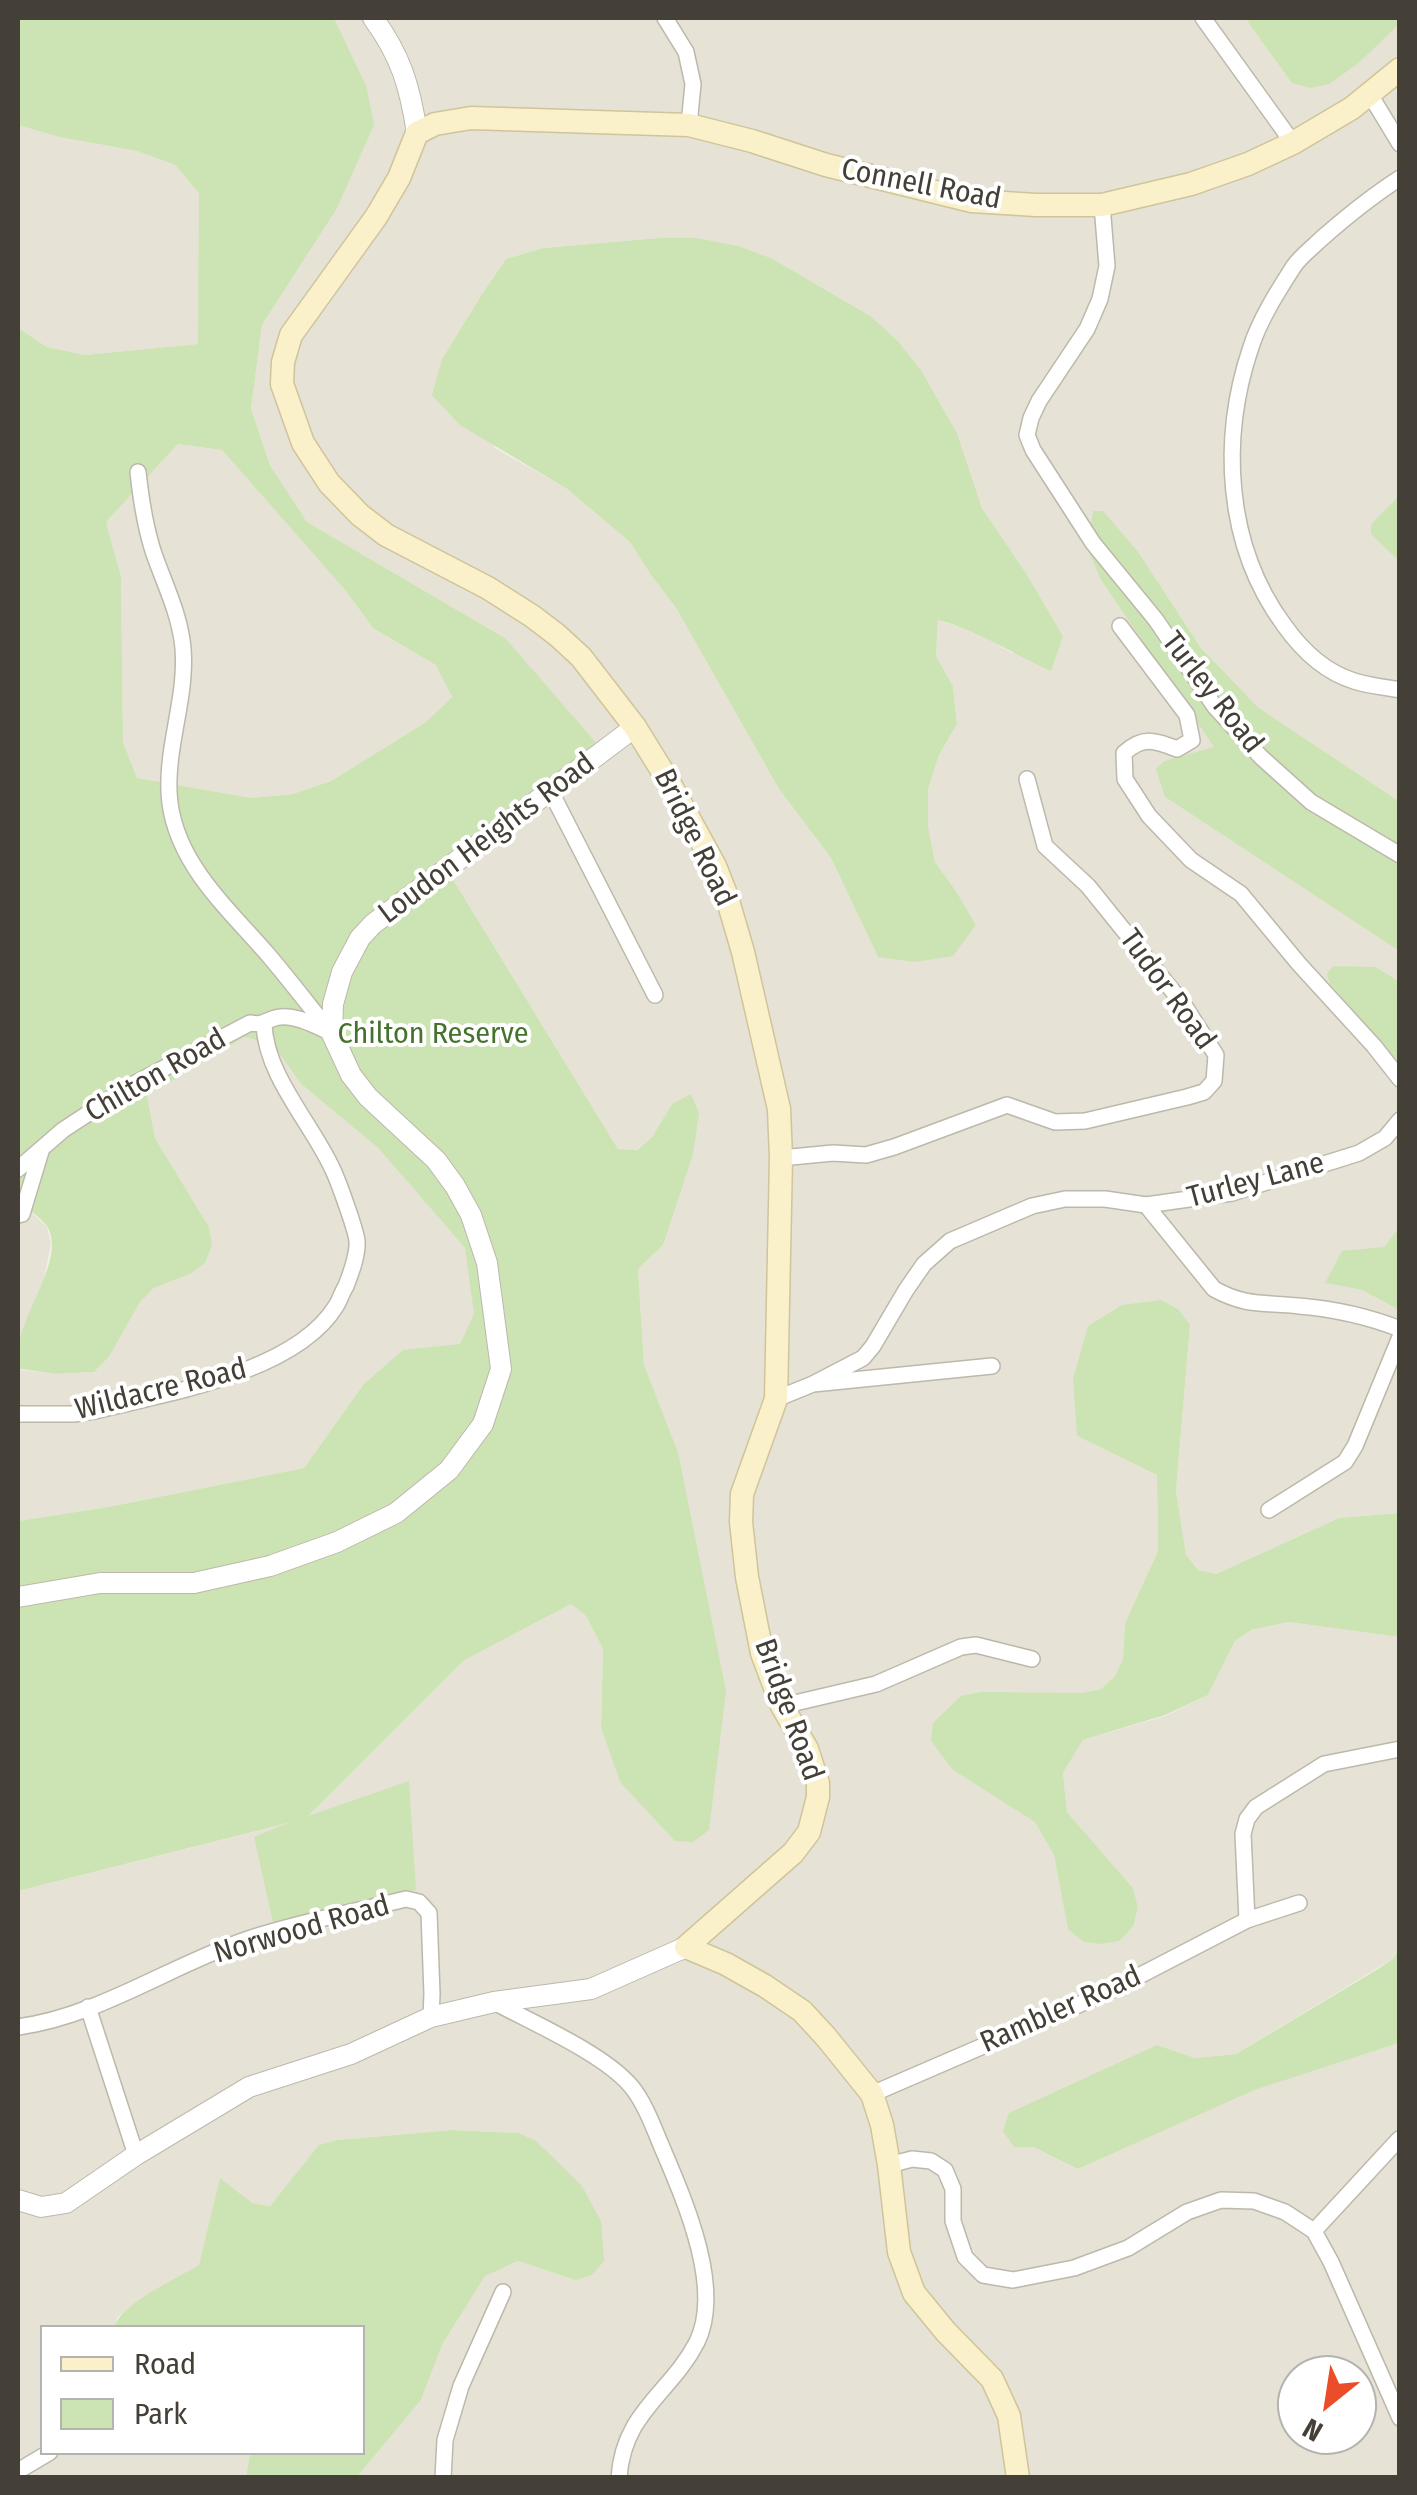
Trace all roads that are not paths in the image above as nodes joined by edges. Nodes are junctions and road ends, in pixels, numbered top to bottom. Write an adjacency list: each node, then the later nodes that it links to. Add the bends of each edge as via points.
1 (373, 18): 7 (street, via 391,42 410,90)
2 (665, 18): 6 (street, via 686,52 693,84)
3 (1203, 18): 8 (street)
4 (1400, 68): 5 (main road, Connell Road)
5 (1369, 93): 8 (main road, Connell Road); 9 (street)
6 (689, 125): 7 (main road, Connell Road, via 471,118); 11 (main road, Connell Road, via 972,201)
7 (418, 133): 15 (main road, via 376,217 292,335 282,384 302,443 360,515 386,535 488,588 557,635)
8 (1294, 143): 11 (main road, Connell Road, via 1191,184)
9 (1400, 144)
10 (1400, 178): 14 (street, via 1297,261 1252,343 1232,436 1239,520 1249,564 1270,606 1315,660 1352,681)
11 (1102, 205): 18 (street, Turley Road, via 1106,266 1100,299 1026,435 1093,543 1216,707 1311,802)
12 (138, 472): 21 (street, via 153,552 182,645 184,679 170,764 172,822 214,898)
13 (1120, 626): 22 (street, via 1186,716 1192,740 1177,749 1136,742 1124,752 1125,778 1148,816 1191,860 1241,894)
14 (1400, 690)
15 (635, 727): 17 (street, Loudon Heights Road); 25 (main road, Bridge Road, via 726,894 779,1109)
16 (1027, 779): 25 (street, Tudor Road, via 1045,846 1088,886 1184,1005 1216,1055 1214,1081 1204,1092 1085,1121 1055,1122 1007,1105 866,1154)
17 (550, 790): 19 (street); 21 (street, Loudon Heights Road, via 360,938 336,990)
18 (1400, 855)
19 (655, 995)
20 (264, 1024): 21 (street, Chilton Road, via 276,1017 307,1021); 24 (street, Chilton Road, via 250,1023 130,1086); 33 (street, Wildacre Road, via 265,1045 333,1170 356,1242 351,1274 334,1309 309,1336 228,1378 95,1411)
21 (332, 1034): 35 (street, via 351,1076 436,1160 471,1215 487,1263 501,1369 483,1424 450,1470 396,1513 337,1542 194,1583 100,1582)
22 (1400, 1079)
23 (1400, 1120): 27 (street, Turley Lane, via 1386,1138 1359,1153 1232,1193)
24 (42, 1148): 26 (street, Chilton Road); 28 (street)
25 (781, 1158): 32 (main road, Bridge Road)
26 (18, 1169)
27 (1146, 1204): 29 (street, via 1214,1289 1230,1298 1332,1310 1375,1319); 31 (street, Turley Lane, via 1065,1198 950,1241 924,1264 863,1358)
28 (18, 1215)
29 (1400, 1333): 34 (street, via 1345,1462)
30 (992, 1366): 31 (street)
31 (813, 1384): 32 (street)
32 (776, 1399): 37 (main road, Bridge Road, via 742,1494 742,1522 762,1653)
33 (18, 1414)
34 (1269, 1510)
35 (18, 1597)
36 (1032, 1659): 37 (street, via 961,1646 876,1684)
37 (782, 1706): 41 (main road, Bridge Road, via 818,1784 814,1817 779,1868)
38 (1400, 1748): 40 (street, via 1324,1764 1256,1807 1243,1834)
39 (1299, 1903): 40 (street, Rambler Road)
40 (1247, 1920): 46 (street, Rambler Road, via 1108,1992)
41 (686, 1947): 42 (street, Bridge Road, via 591,1989); 46 (main road, via 802,2011)
42 (494, 2002): 44 (street, Bridge Road); 57 (street, via 597,2058 631,2085 687,2206 704,2265 698,2340 644,2408 628,2437)
43 (88, 2007): 44 (street, Norwood Road, via 247,1940 406,1899 429,1913); 45 (street, Norwood Road); 48 (street)
44 (430, 2017): 48 (street, Bridge Road, via 351,2054 249,2087)
45 (18, 2027)
46 (872, 2094): 49 (main road)
47 (1398, 2139): 51 (street)
48 (136, 2155): 50 (street, Bridge Road, via 66,2203)
49 (890, 2165): 51 (street, via 912,2159 945,2170 964,2257 983,2276 1012,2280 1074,2268 1221,2200 1254,2201); 58 (main road, via 900,2252 914,2293 992,2379 1009,2416)
50 (18, 2200)
51 (1314, 2232): 53 (street)
52 (503, 2292): 56 (street, via 462,2386 445,2440)
53 (1400, 2418)
54 (45, 2455): 55 (street)
55 (18, 2471)
56 (443, 2478)
57 (619, 2478)
58 (1018, 2478)

